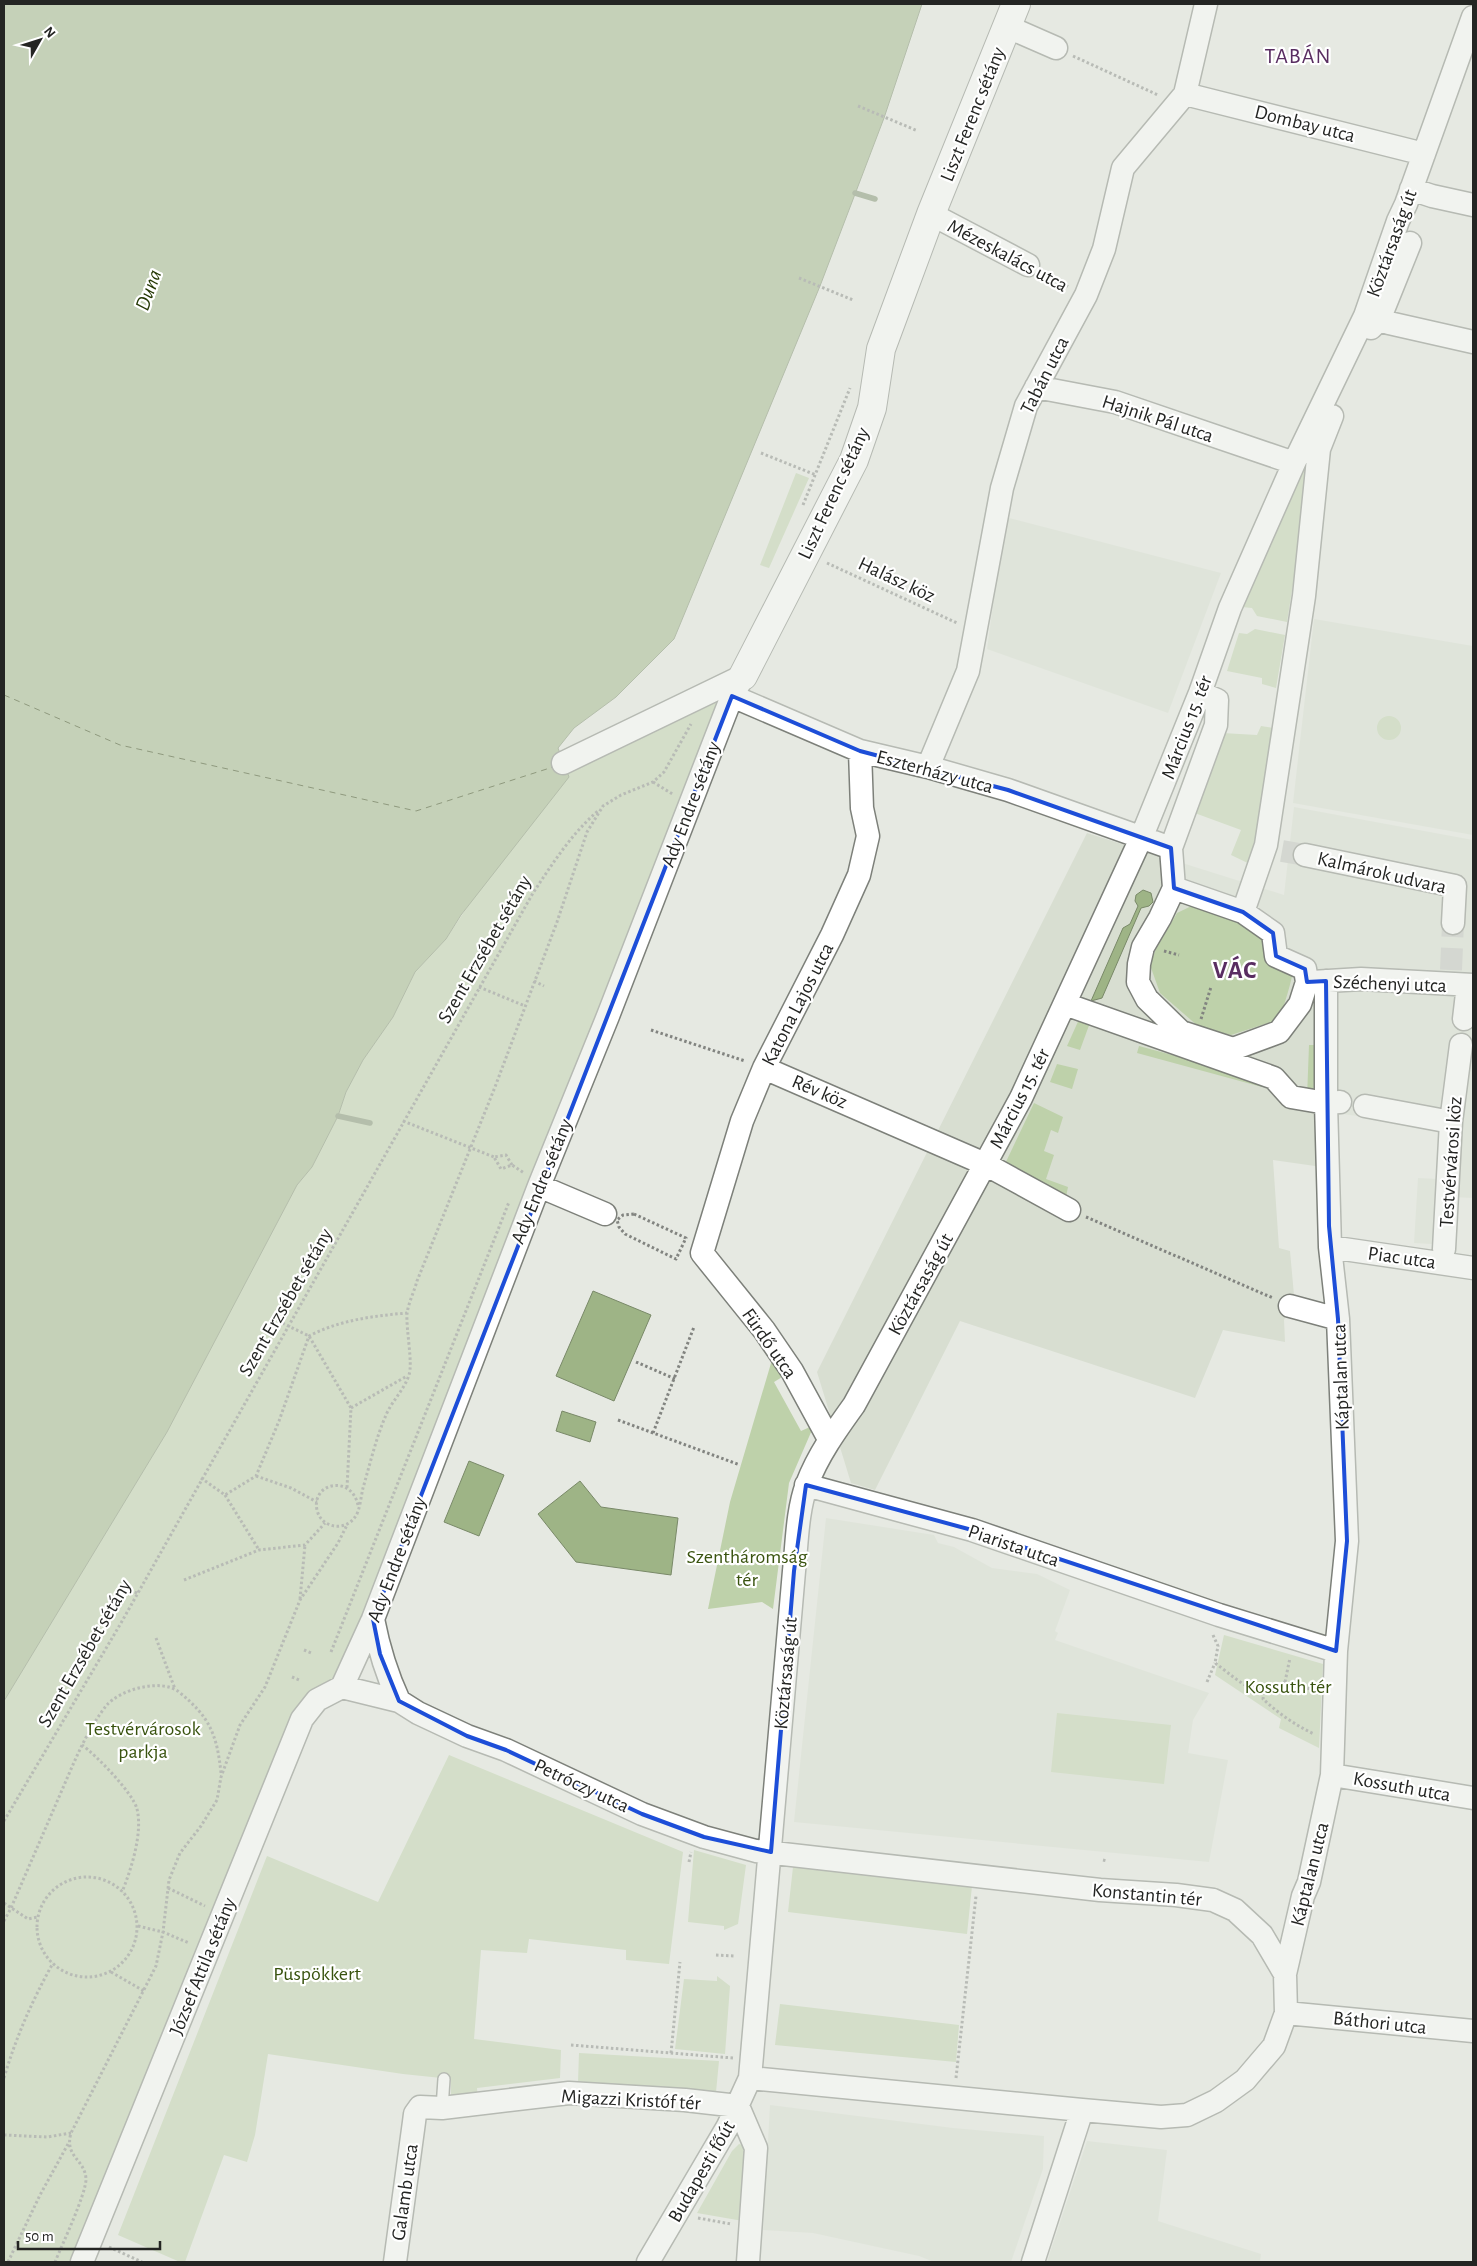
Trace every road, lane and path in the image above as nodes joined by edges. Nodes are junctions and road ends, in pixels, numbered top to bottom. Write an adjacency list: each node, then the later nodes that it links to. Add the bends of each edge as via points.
1 (1206, 4): 5 (street, Tabán utca)
2 (1012, 15): 4 (street); 11 (street, Liszt Ferenc sétány)
3 (1473, 17): 8 (street, Köztársaság út)
4 (1056, 48): 5 (path)
5 (1181, 98): 8 (street, Dombay utca); 15 (street, Tabán utca, via 1123,168 1104,249)
6 (858, 106): 7 (path)
7 (918, 132)
8 (1424, 154): 9 (street, Köztársaság út)
9 (1411, 189): 10 (street); 17 (street, Köztársaság út, via 1398,221)
10 (1473, 205)
11 (931, 214): 13 (street, Mézeskalács utca); 23 (street, Liszt Ferenc sétány, via 881,349 872,408 854,460)
12 (1410, 243): 17 (street)
13 (1028, 265): 15 (path, Mézeskalács utca)
14 (799, 278): 16 (path)
15 (1086, 295): 19 (street, Tabán utca)
16 (853, 300)
17 (1378, 320): 18 (street); 21 (street, Köztársaság út); 38 (street, via 1362,336 1319,449 1274,848)
18 (1473, 342)
19 (1036, 387): 21 (street, Hajnik Pál utca, via 1115,402); 24 (street, Tabán utca, via 1020,424 1002,488)
20 (761, 453): 22 (path)
21 (1286, 460): 27 (street, Március 15. tér)
22 (816, 475)
23 (806, 552): 24 (path, Halász köz); 25 (street, Liszt Ferenc sétány)
24 (976, 632): 30 (street, Tabán utca, via 968,671)
25 (738, 686): 26 (street); 28 (street, Eszterházy utca); 64 (street, Ady Endre sétány)
26 (709, 693): 29 (street); 31 (path, via 664,772)
27 (1200, 693): 34 (street, Március 15. tér); 35 (street, via 1217,700 1216,725)
28 (860, 751): 30 (street, Eszterházy utca); 54 (street, Katona Lajos utca, via 862,808 868,836 859,875)
29 (563, 763)
30 (928, 767): 34 (street, Eszterházy utca, via 1008,790)
31 (653, 782): 32 (path); 33 (path, Szent Erzsébet sétány)
32 (671, 794)
33 (603, 806): 42 (path, via 587,832); 46 (path, Szent Erzsébet sétány, via 564,847 533,893)
34 (1142, 836): 35 (street, Eszterházy utca); 48 (street, Március 15. tér)
35 (1171, 848): 37 (street)
36 (1305, 855): 39 (street, Kalmárok udvara, via 1455,886)
37 (1174, 888): 38 (street); 40 (street)
38 (1244, 912): 43 (street, via 1273,933 1274,957 1306,969)
39 (1453, 923)
40 (1149, 948): 41 (path); 52 (street, via 1139,964 1138,982 1148,999 1181,1032)
41 (1179, 955)
42 (534, 981): 45 (path); 49 (path)
43 (1317, 981): 44 (street, Széchenyi utca); 52 (street, via 1279,1032 1233,1050); 55 (street)
44 (1461, 981): 50 (street)
45 (544, 986)
46 (479, 987): 49 (path); 57 (path, Szent Erzsébet sétány)
47 (1211, 987): 52 (path)
48 (1065, 1004): 55 (street, via 1274,1078 1292,1098); 61 (street, Március 15. tér, via 1021,1098)
49 (525, 1006): 59 (path)
50 (1464, 1018)
51 (651, 1030): 54 (path)
52 (1198, 1032)
53 (1461, 1045): 58 (street, Testvérvárosi köz)
54 (764, 1068): 61 (street, Rév köz); 72 (street, Katona Lajos utca, via 742,1121)
55 (1333, 1102): 70 (street, Káptalan utca)
56 (1365, 1106): 58 (street)
57 (403, 1121): 59 (path); 79 (path, Szent Erzsébet sétány)
58 (1451, 1122): 71 (street, Testvérvárosi köz)
59 (470, 1148): 60 (path); 76 (path)
60 (494, 1157): 62 (path, via 506,1155); 63 (path, via 501,1169)
61 (985, 1164): 65 (street, Rév köz); 88 (street, Köztársaság út, via 854,1405)
62 (512, 1165)
63 (506, 1168)
64 (539, 1186): 66 (street); 105 (street, Ady Endre sétány)
65 (1069, 1210): 75 (path)
66 (605, 1214)
67 (634, 1214): 69 (path)
68 (624, 1234): 73 (path)
69 (686, 1238)
70 (1330, 1238): 74 (street, Piac utca); 77 (street, Káptalan utca)
71 (1444, 1249)
72 (702, 1253): 88 (street, Fürdő utca, via 764,1330 792,1371)
73 (676, 1259)
74 (1473, 1268)
75 (1290, 1306): 77 (street)
76 (407, 1313): 81 (path, via 328,1326); 83 (path)
77 (1338, 1319): 109 (street, Káptalan utca, via 1347,1541)
78 (278, 1321): 79 (path)
79 (288, 1326): 81 (path); 91 (path, Szent Erzsébet sétány)
80 (694, 1327): 84 (path)
81 (309, 1336): 85 (path); 90 (path)
82 (636, 1362): 84 (path)
83 (410, 1374): 85 (path); 96 (path, via 386,1415)
84 (674, 1379): 87 (path)
85 (351, 1408): 93 (path)
86 (618, 1420): 87 (path)
87 (653, 1433): 89 (path)
88 (829, 1439): 92 (street, Köztársaság út)
89 (740, 1465)
90 (256, 1476): 94 (path); 95 (path, via 292,1488)
91 (201, 1478): 94 (path); 103 (path, Szent Erzsébet sétány)
92 (806, 1485): 106 (street, Piarista utca, via 972,1530); 128 (street, Köztársaság út, via 794,1571)
93 (347, 1488): 95 (path, via 336,1485 325,1488); 96 (path, via 353,1492)
94 (225, 1495): 100 (path)
95 (316, 1502): 97 (path, via 318,1515)
96 (358, 1505): 98 (path, via 357,1516)
97 (325, 1523): 98 (path, via 337,1527); 99 (path)
98 (347, 1525): 104 (path)
99 (305, 1545): 100 (path); 104 (path)
100 (259, 1550): 101 (path)
101 (184, 1580)
102 (121, 1586): 103 (path)
103 (137, 1593): 127 (path, Szent Erzsébet sétány)
104 (300, 1600): 125 (path, via 264,1687 240,1726)
105 (373, 1619): 117 (street, Ady Endre sétány); 121 (street, via 386,1674)
106 (1217, 1622): 109 (street); 112 (path, via 1213,1636 1218,1646)
107 (156, 1638): 118 (path)
108 (304, 1650): 110 (path)
109 (1336, 1651): 124 (street)
110 (311, 1653)
111 (1291, 1653): 116 (path)
112 (1215, 1663): 115 (path); 120 (path, via 1251,1688)
113 (292, 1677): 114 (path)
114 (299, 1680)
115 (1207, 1682)
116 (1285, 1682): 119 (path); 120 (path, via 1275,1691)
117 (342, 1687): 121 (street, Petróczy utca); 168 (street, József Attila sétány, via 317,1700 302,1719)
118 (175, 1689): 123 (path, via 152,1685 124,1692 108,1704); 125 (path, via 194,1704 210,1725 218,1746)
119 (1317, 1690)
120 (1264, 1692): 122 (path, via 1263,1700 1273,1709)
121 (399, 1701): 128 (street, Petróczy utca, via 467,1736 506,1750 642,1814 704,1837)
122 (1320, 1737)
123 (82, 1745): 131 (path, via 96,1755 137,1808 138,1830 131,1869); 134 (path)
124 (1332, 1774): 126 (street, Kossuth utca); 145 (street, Káptalan utca)
125 (222, 1776): 129 (path, via 217,1800 180,1853)
126 (1473, 1798)
127 (4, 1821)
128 (770, 1852): 145 (street, Konstantin tér, via 1213,1900 1235,1910 1262,1935); 153 (street, Köztársaság út)
129 (168, 1888): 133 (path); 138 (path)
130 (976, 1891): 154 (path)
131 (122, 1892): 135 (path, via 105,1880 84,1877 67,1881 53,1890 42,1904); 137 (path, via 134,1909)
132 (4, 1903): 134 (path)
133 (202, 1905)
134 (11, 1908): 135 (path, via 28,1919); 136 (path)
135 (38, 1917): 143 (path, via 39,1942)
136 (4, 1921)
137 (138, 1926): 138 (path); 144 (path, via 131,1952)
138 (163, 1932): 139 (path); 146 (path, via 156,1966)
139 (187, 1941)
140 (716, 1955): 141 (path)
141 (734, 1956)
142 (680, 1962): 150 (path)
143 (53, 1963): 144 (path, via 80,1977); 152 (path, via 14,2044)
144 (111, 1972): 146 (path)
145 (1285, 1974): 147 (street, Konstantin tér)
146 (144, 1992): 160 (path)
147 (1286, 2013): 148 (street, Báthori utca); 158 (street, Konstantin tér, via 1274,2046 1246,2080 1216,2101 1187,2114 1161,2117)
148 (1473, 2031)
149 (571, 2045): 150 (path)
150 (671, 2053): 151 (path)
151 (732, 2058)
152 (4, 2078)
153 (750, 2078): 156 (street, Budapesti főút); 158 (street, Konstantin tér)
154 (956, 2078)
155 (444, 2079): 157 (lane)
156 (738, 2106): 157 (street, Migazzi Kristóf tér, via 569,2093); 164 (street, via 756,2148); 171 (street, Budapesti főút)
157 (442, 2108): 159 (street, Migazzi Kristóf tér, via 420,2107)
158 (1082, 2110): 173 (street)
159 (414, 2122): 170 (street, Galamb utca)
160 (71, 2133): 161 (path, via 47,2137); 162 (path)
161 (4, 2135)
162 (68, 2143): 166 (path); 167 (path, via 86,2181)
163 (696, 2218): 164 (path)
164 (751, 2228): 172 (street)
165 (106, 2246): 169 (path)
166 (8, 2262)
167 (55, 2262)
168 (82, 2262)
169 (142, 2262)
170 (395, 2262)
171 (648, 2262)
172 (748, 2262)
173 (1034, 2262)

